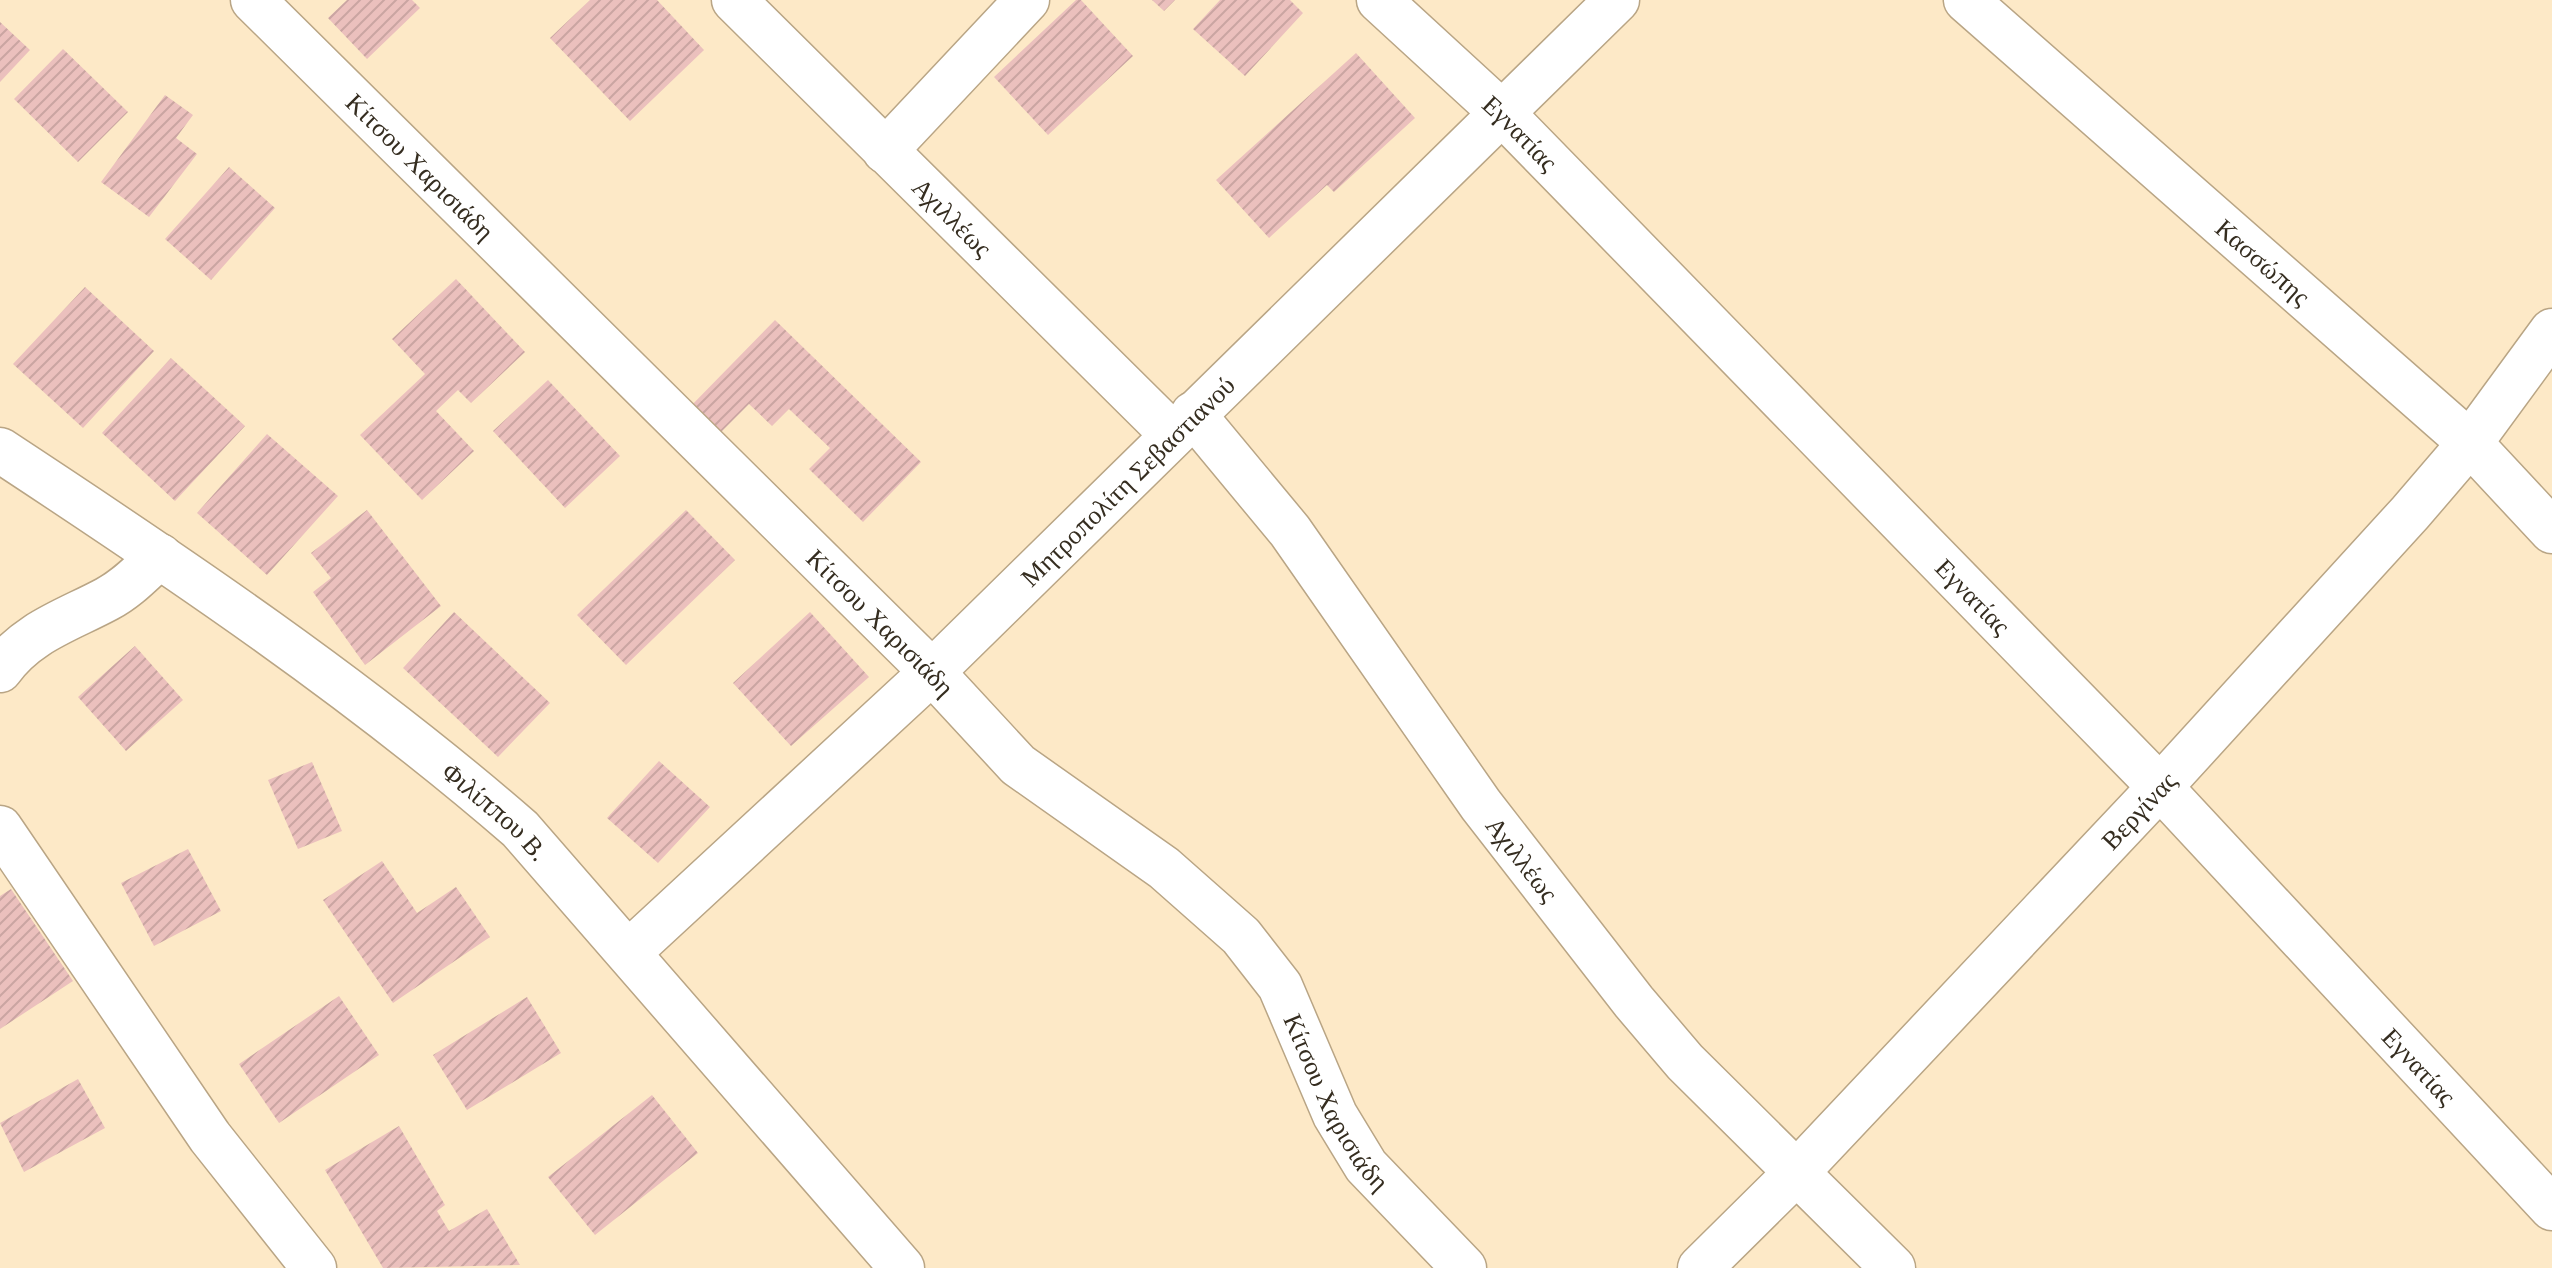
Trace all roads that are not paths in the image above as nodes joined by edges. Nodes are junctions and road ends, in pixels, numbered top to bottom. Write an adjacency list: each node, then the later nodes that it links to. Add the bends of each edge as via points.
1 (253, 0): 16 (street, Κίτσου Χαρισιάδη)
2 (734, 0): 8 (street, Αχιλλέως)
3 (1027, 0): 8 (street)
4 (1379, 0): 7 (street, Εγνατίας)
5 (1617, 0): 7 (street, Μητροπολίτη Σεβαστιανού)
6 (1966, 0): 11 (street, Κασσώπης)
7 (1501, 112): 10 (street, Μητροπολίτη Σεβαστιανού); 17 (street, Εγνατίας)
8 (885, 151): 10 (street, Αχιλλέως)
9 (2552, 331): 11 (street, Βεργίνας)
10 (1182, 424): 16 (street, Μητροπολίτη Σεβαστιανού); 20 (street, Αχιλλέως, via 1290,531 1481,805 1606,968 1685,1062)
11 (2470, 443): 13 (street, Κασσώπης); 17 (street, Βεργίνας)
12 (0, 450): 14 (street, Φιλίππου Β.)
13 (2552, 531)
14 (160, 556): 15 (street, via 127,587 39,633); 19 (street, Φιλίππου Β., via 472,787 520,829)
15 (0, 670)
16 (932, 672): 19 (street, Μητροπολίτη Σεβαστιανού); 24 (street, Κίτσου Χαρισιάδη, via 1018,765 1164,868 1241,936 1280,986 1335,1115 1366,1166)
17 (2160, 787): 20 (street, Βεργίνας); 21 (street, Εγνατίας)
18 (0, 828): 22 (street, via 210,1137)
19 (629, 952): 23 (street, Φιλίππου Β.)
20 (1797, 1172): 25 (street, Βεργίνας); 26 (street, Αχιλλέως)
21 (2552, 1208)
22 (314, 1268)
23 (902, 1268)
24 (1464, 1268)
25 (1700, 1268)
26 (1893, 1268)

